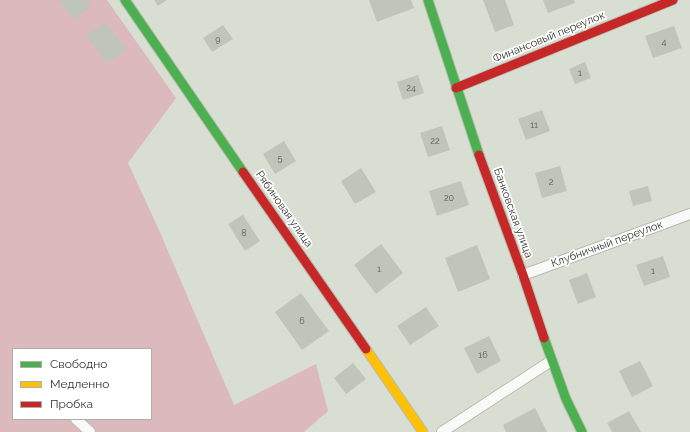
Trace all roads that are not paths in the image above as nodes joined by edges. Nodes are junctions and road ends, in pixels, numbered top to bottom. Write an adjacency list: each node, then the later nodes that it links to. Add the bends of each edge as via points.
1 (125, 0): 10 (street, Рябиновая улица)
2 (428, 0): 4 (street, Банковская улица)
3 (673, 0): 4 (street, Финансовый переулок)
4 (456, 88): 6 (street, Банковская улица)
5 (690, 214): 6 (street, Клубничный переулок)
6 (523, 275): 7 (street, Банковская улица)
7 (551, 362): 11 (street); 12 (street, Банковская улица)
8 (77, 420): 9 (street)
9 (90, 432)
10 (423, 432)
11 (442, 432)
12 (582, 432)

